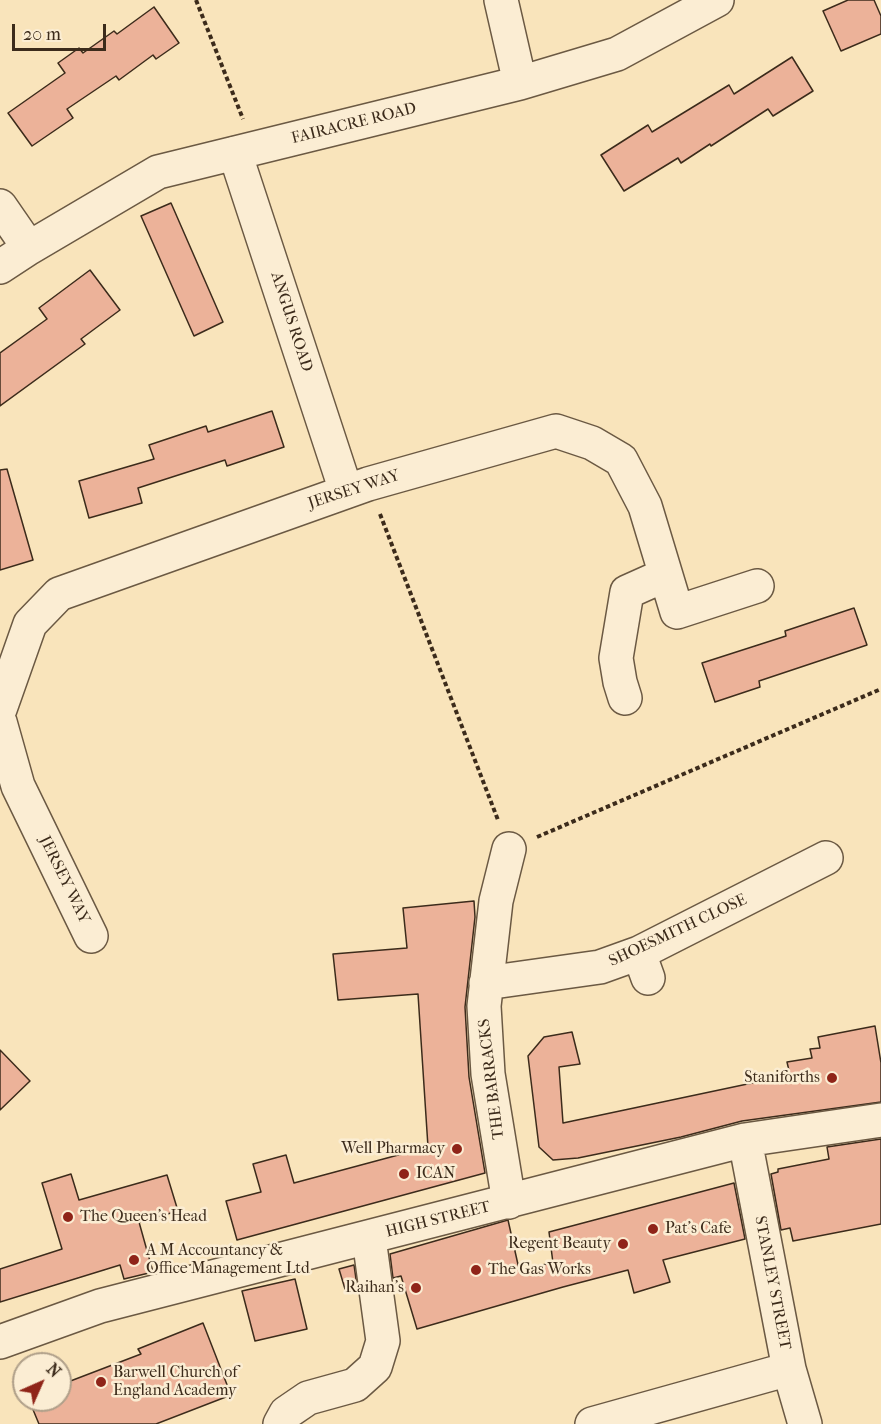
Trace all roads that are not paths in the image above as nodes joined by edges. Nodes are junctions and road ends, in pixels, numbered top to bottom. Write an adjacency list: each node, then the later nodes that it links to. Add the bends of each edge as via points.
1 (501, 0): 3 (street)
2 (717, 0): 3 (street, FAIRACRE ROAD, via 617,54)
3 (520, 82): 4 (street, FAIRACRE ROAD)
4 (245, 151): 6 (street, FAIRACRE ROAD, via 158,172); 8 (street, ANGUS ROAD)
5 (0, 206): 6 (street)
6 (29, 248): 7 (street, FAIRACRE ROAD)
7 (0, 267)
8 (357, 487): 9 (street, JERSEY WAY, via 556,431 592,443 621,460 645,506); 12 (street, JERSEY WAY, via 58,594 30,624)
9 (665, 575): 10 (street, JERSEY WAY, via 677,612); 11 (street, via 627,592 616,658)
10 (757, 586)
11 (625, 698)
12 (0, 709)
13 (0, 723): 14 (street, JERSEY WAY)
14 (9, 791): 17 (street, JERSEY WAY)
15 (508, 849): 18 (street, THE BARRACKS, via 496,901)
16 (826, 858): 18 (street, SHOESMITH CLOSE, via 644,965 600,967 582,981)
17 (91, 936)
18 (486, 983): 21 (street, THE BARRACKS, via 488,1074)
19 (881, 1120): 20 (street, HIGH STREET)
20 (745, 1140): 21 (street, HIGH STREET); 24 (street, STANLEY STREET)
21 (509, 1202): 22 (street, HIGH STREET)
22 (367, 1238): 23 (street, HIGH STREET, via 100,1305); 25 (street, via 383,1341 375,1367 355,1384 308,1398 286,1413)
23 (0, 1342)
24 (789, 1369): 26 (street); 27 (street, STANLEY STREET)
25 (280, 1424)
26 (592, 1424)
27 (805, 1424)

